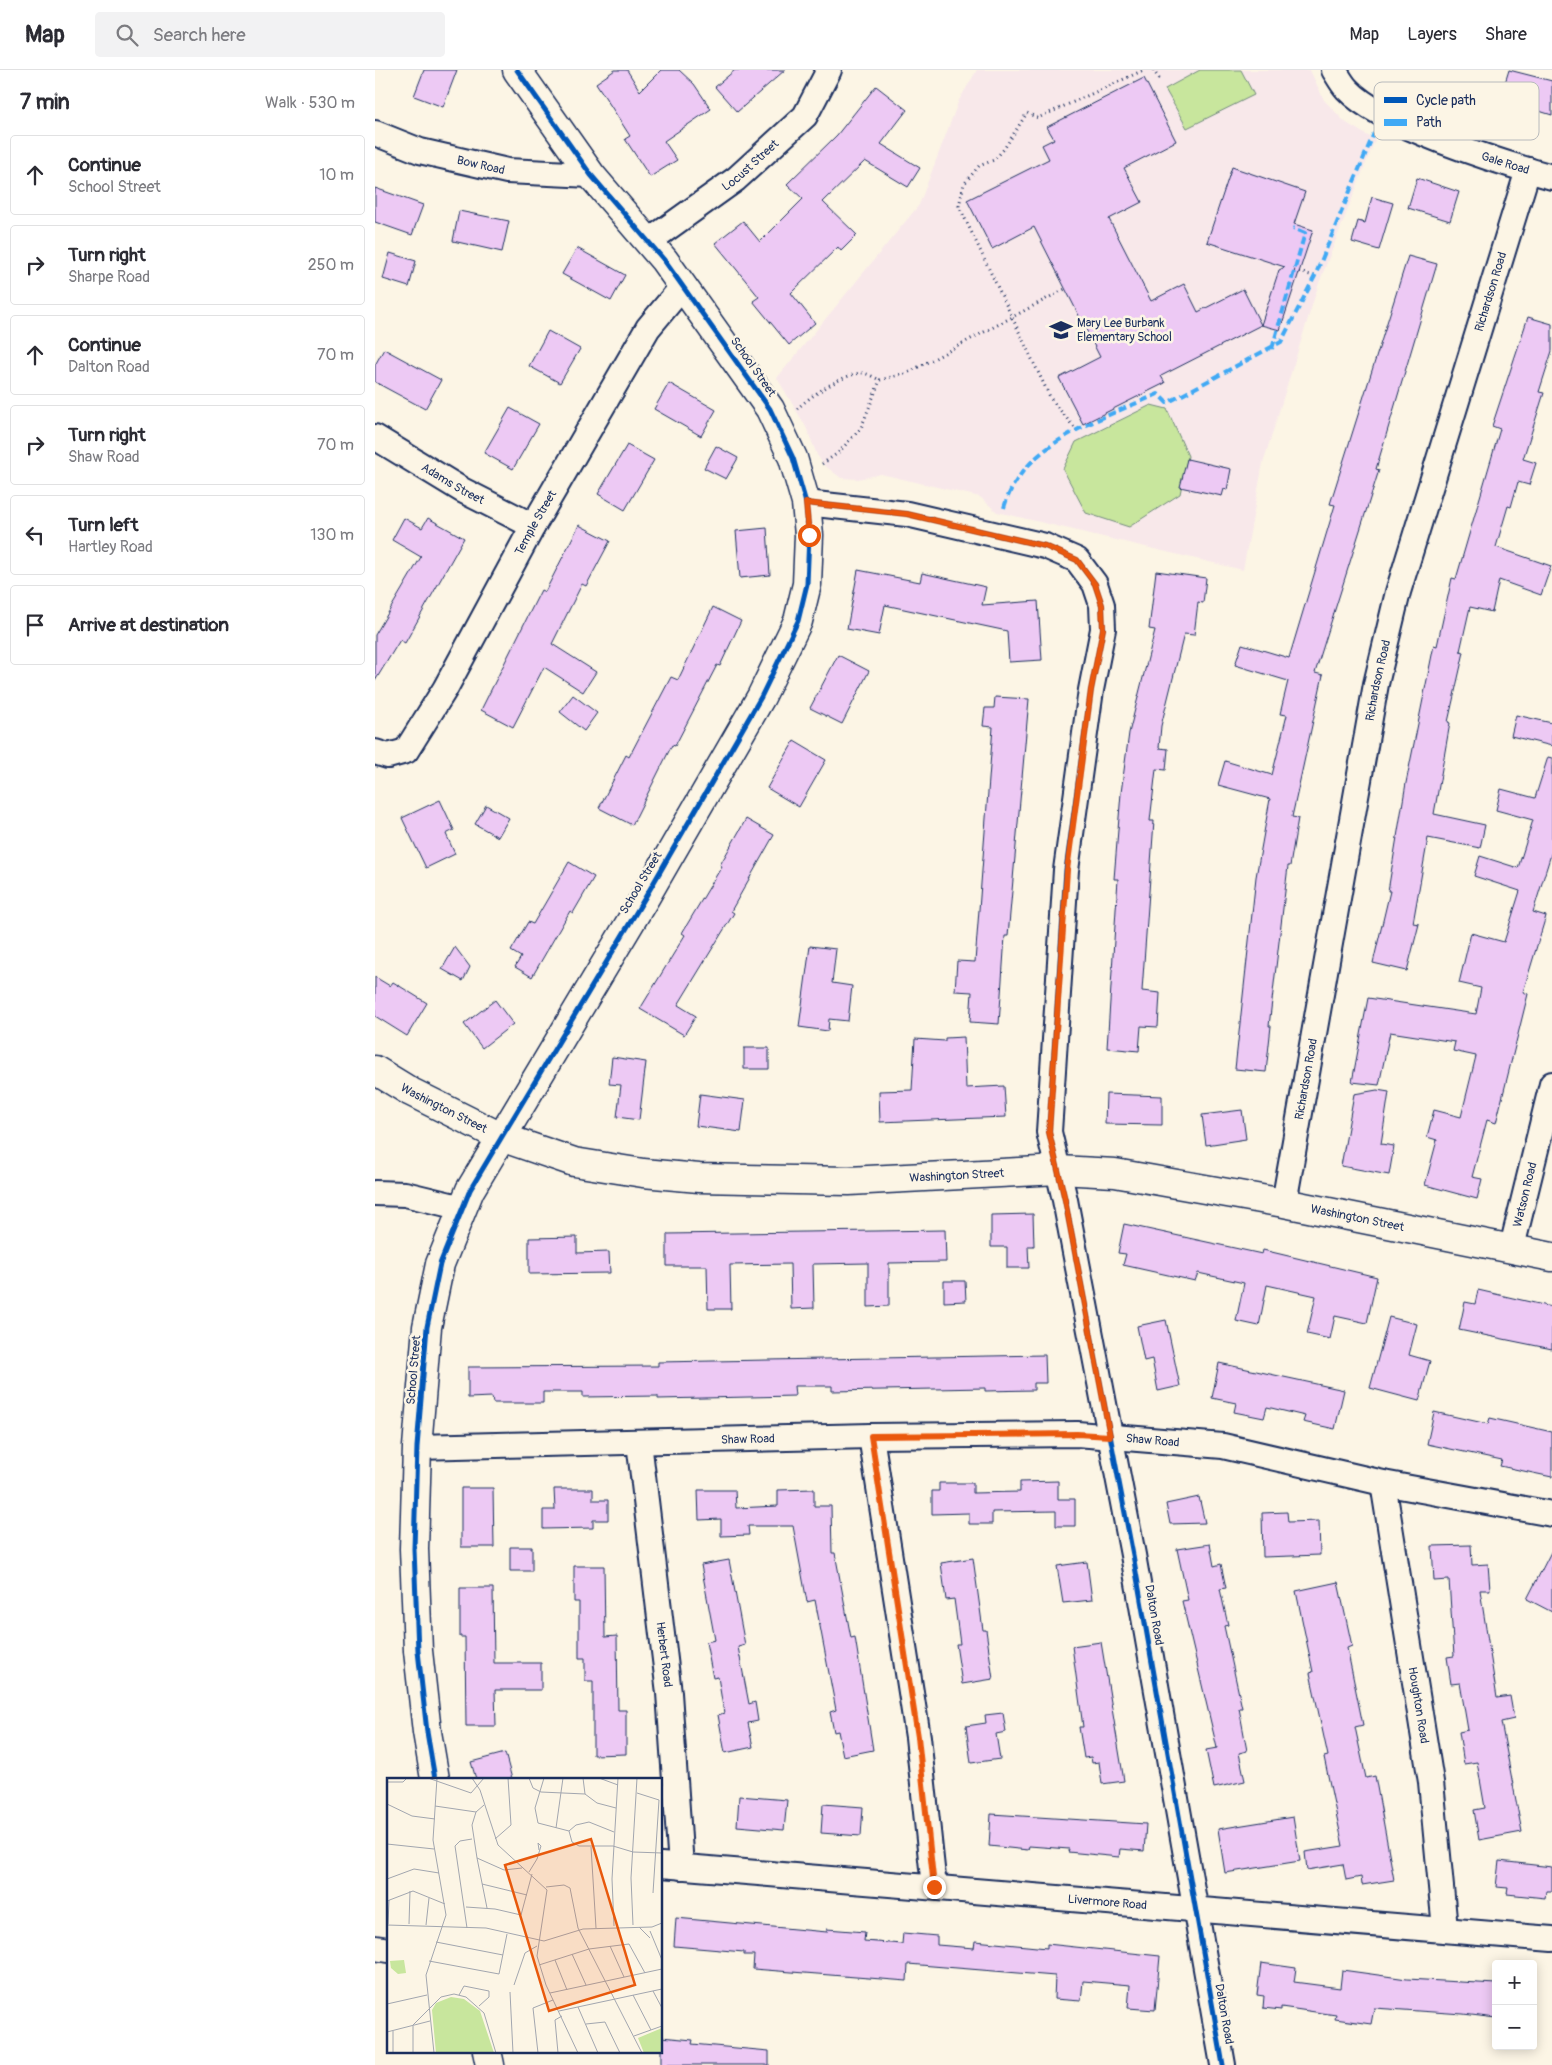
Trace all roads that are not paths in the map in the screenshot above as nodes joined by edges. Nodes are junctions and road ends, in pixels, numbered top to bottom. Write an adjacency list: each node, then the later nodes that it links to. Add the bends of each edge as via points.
1 (517, 70): 8 (street, School Street)
2 (829, 70): 10 (street, Locust Street, via 805,116 736,179)
3 (1334, 70): 4 (street, Gale Road, via 1347,90)
4 (1374, 109)
5 (375, 132): 8 (street, Bow Road, via 420,150 507,171)
6 (1442, 140): 7 (street, Gale Road)
7 (1528, 170): 9 (street, Gale Road); 21 (street, Richardson Road, via 1398,592 1378,675)
8 (591, 175): 10 (street, School Street)
9 (1552, 177)
10 (649, 242): 11 (street, School Street)
11 (683, 286): 13 (street, School Street, via 770,409 793,458); 14 (street, Temple Street, via 648,328)
12 (375, 436): 14 (street, Adams Street, via 462,490)
13 (806, 503): 18 (street, School Street, via 809,535 807,584 798,621 761,697); 19 (street, Dalton Road, via 907,514 1045,546 1077,560 1095,584 1102,605 1103,629 1091,690 1067,870 1049,1132)
14 (533, 526): 15 (street, Temple Street, via 445,689 406,750)
15 (383, 754)
16 (375, 1070): 18 (street, Washington Street, via 411,1092)
17 (1552, 1084): 23 (street, Watson Road)
18 (501, 1137): 19 (street, Washington Street, via 574,1162 699,1178 849,1181); 22 (street, School Street)
19 (1059, 1170): 21 (street, Washington Street, via 1115,1173); 26 (street, Dalton Road)
20 (375, 1193): 22 (street, via 405,1194)
21 (1283, 1203): 23 (street, Washington Street)
22 (463, 1208): 28 (street, School Street, via 440,1264 427,1327)
23 (1512, 1248): 24 (street, Washington Street)
24 (1552, 1257)
25 (871, 1436): 26 (street, Shaw Road); 27 (street, Shaw Road); 33 (street, via 918,1737)
26 (1110, 1436): 29 (street, Shaw Road, via 1223,1446); 34 (street, Dalton Road)
27 (639, 1442): 28 (street, Shaw Road); 32 (street, Herbert Road, via 669,1693)
28 (417, 1447): 31 (street, School Street, via 414,1549 418,1651)
29 (1383, 1483): 30 (street, Shaw Road); 35 (street, Houghton Road, via 1431,1782)
30 (1552, 1514)
31 (435, 1778)
32 (671, 1866): 33 (street, Livermore Road)
33 (934, 1887): 34 (street, Livermore Road)
34 (1197, 1910): 35 (street, Livermore Road); 39 (street, Dalton Road)
35 (1445, 1929): 36 (street, Livermore Road)
36 (1552, 1939)
37 (487, 2052): 38 (street)
38 (490, 2065)
39 (1223, 2065)

